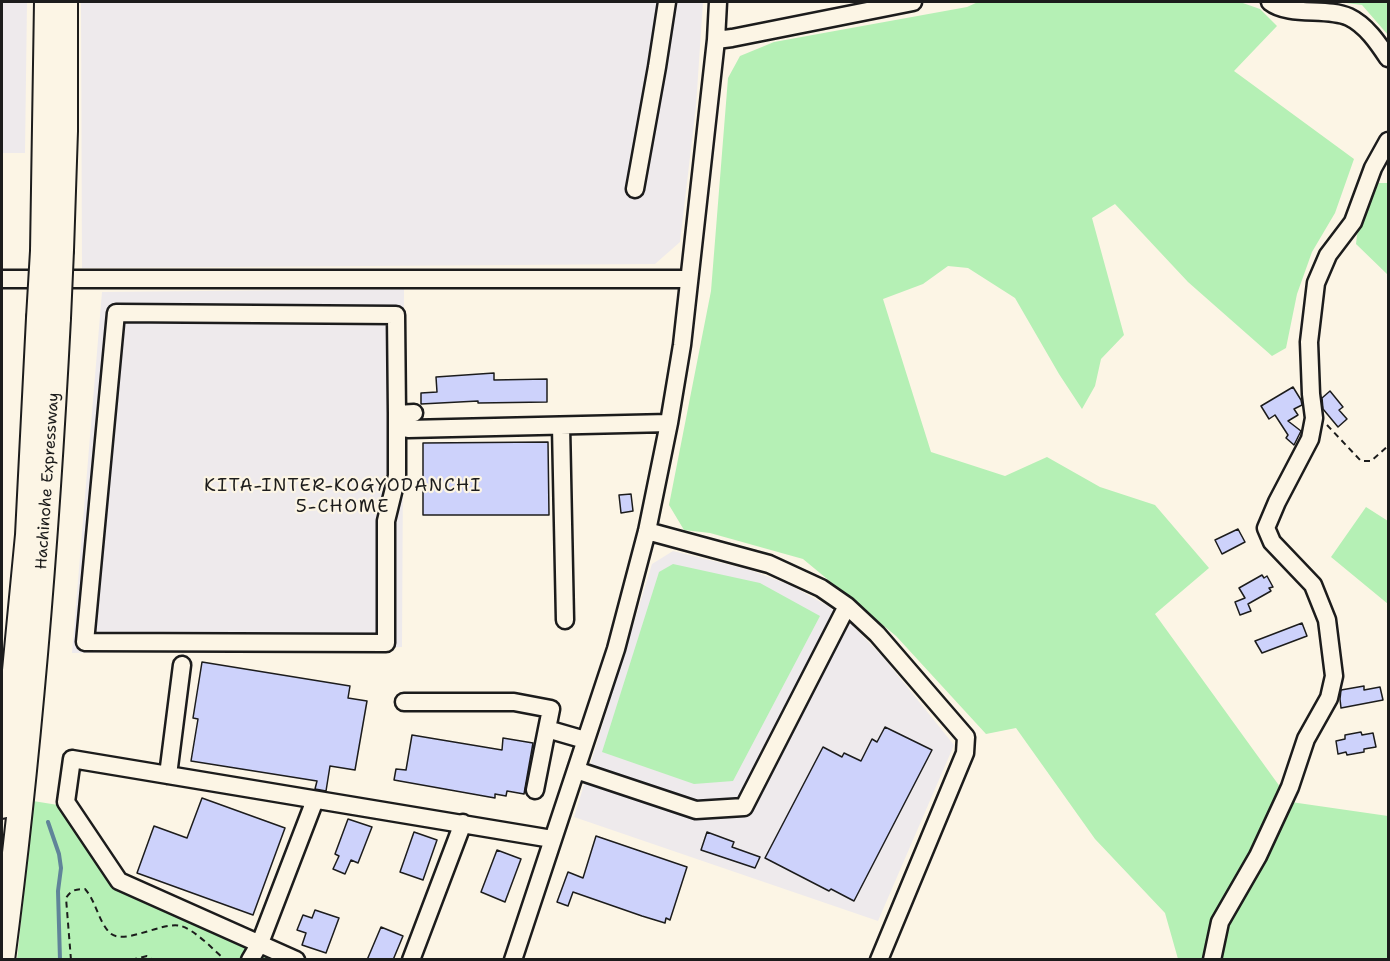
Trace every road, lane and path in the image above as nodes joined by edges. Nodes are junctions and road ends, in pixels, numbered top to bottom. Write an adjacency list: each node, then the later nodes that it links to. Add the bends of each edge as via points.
1 (46, 2): 11 (highway, Hachinohe Expressway)
2 (65, 2): 11 (highway, Hachinohe Expressway, via 65,131)
3 (667, 2): 10 (street)
4 (718, 2): 7 (street)
5 (913, 2): 7 (street)
6 (1270, 2): 8 (street, via 1349,17 1373,36)
7 (716, 40): 13 (street)
8 (1389, 58)
9 (1389, 141): 17 (street, via 1373,168 1353,222 1328,255 1316,283 1309,342)
10 (635, 189)
11 (52, 251): 14 (highway, Hachinohe Expressway, bridge)
12 (2, 279): 13 (street)
13 (689, 279): 18 (street)
14 (49, 318): 15 (highway, Hachinohe Expressway); 37 (highway, Hachinohe Expressway, via 50,474 18,833)
15 (38, 349): 24 (highway, via 22,451 16,549); 33 (highway, via 28,535)
16 (397, 414): 16 (street, via 396,315 116,313 85,642 386,643 386,521 397,476); 19 (street, via 411,421)
17 (1314, 418): 20 (path, via 1323,421 1361,461 1371,461); 47 (street, via 1310,439 1266,528 1272,542 1313,585 1327,620 1334,676 1329,698 1306,739 1290,787 1258,856 1220,922)
18 (669, 423): 19 (street); 21 (street)
19 (561, 426): 23 (street)
20 (1389, 446)
21 (647, 531): 22 (street, via 770,564 821,588); 28 (street, via 616,649)
22 (847, 606): 29 (street, via 744,807 696,810); 46 (street, via 877,634 966,737 965,753)
23 (565, 620)
24 (2, 651)
25 (182, 665): 30 (street)
26 (404, 702): 27 (street, via 532,705 550,709)
27 (547, 729): 28 (street); 31 (street)
28 (585, 740): 29 (street)
29 (576, 770): 35 (street)
30 (168, 775): 32 (street); 36 (street, via 72,759 66,802 118,881)
31 (535, 790)
32 (315, 800): 34 (street); 36 (street)
33 (2, 806)
34 (463, 823): 35 (street); 44 (street)
35 (552, 839): 45 (street)
36 (260, 943): 42 (street); 43 (street)
37 (2, 960)
38 (71, 960): 41 (path, via 66,898 69,892 85,889 104,925 117,937 179,925 188,928)
39 (131, 960): 40 (path, via 147,956)
40 (153, 960)
41 (225, 960)
42 (250, 960)
43 (296, 960)
44 (411, 960)
45 (513, 960)
46 (879, 960)
47 (1212, 960)

